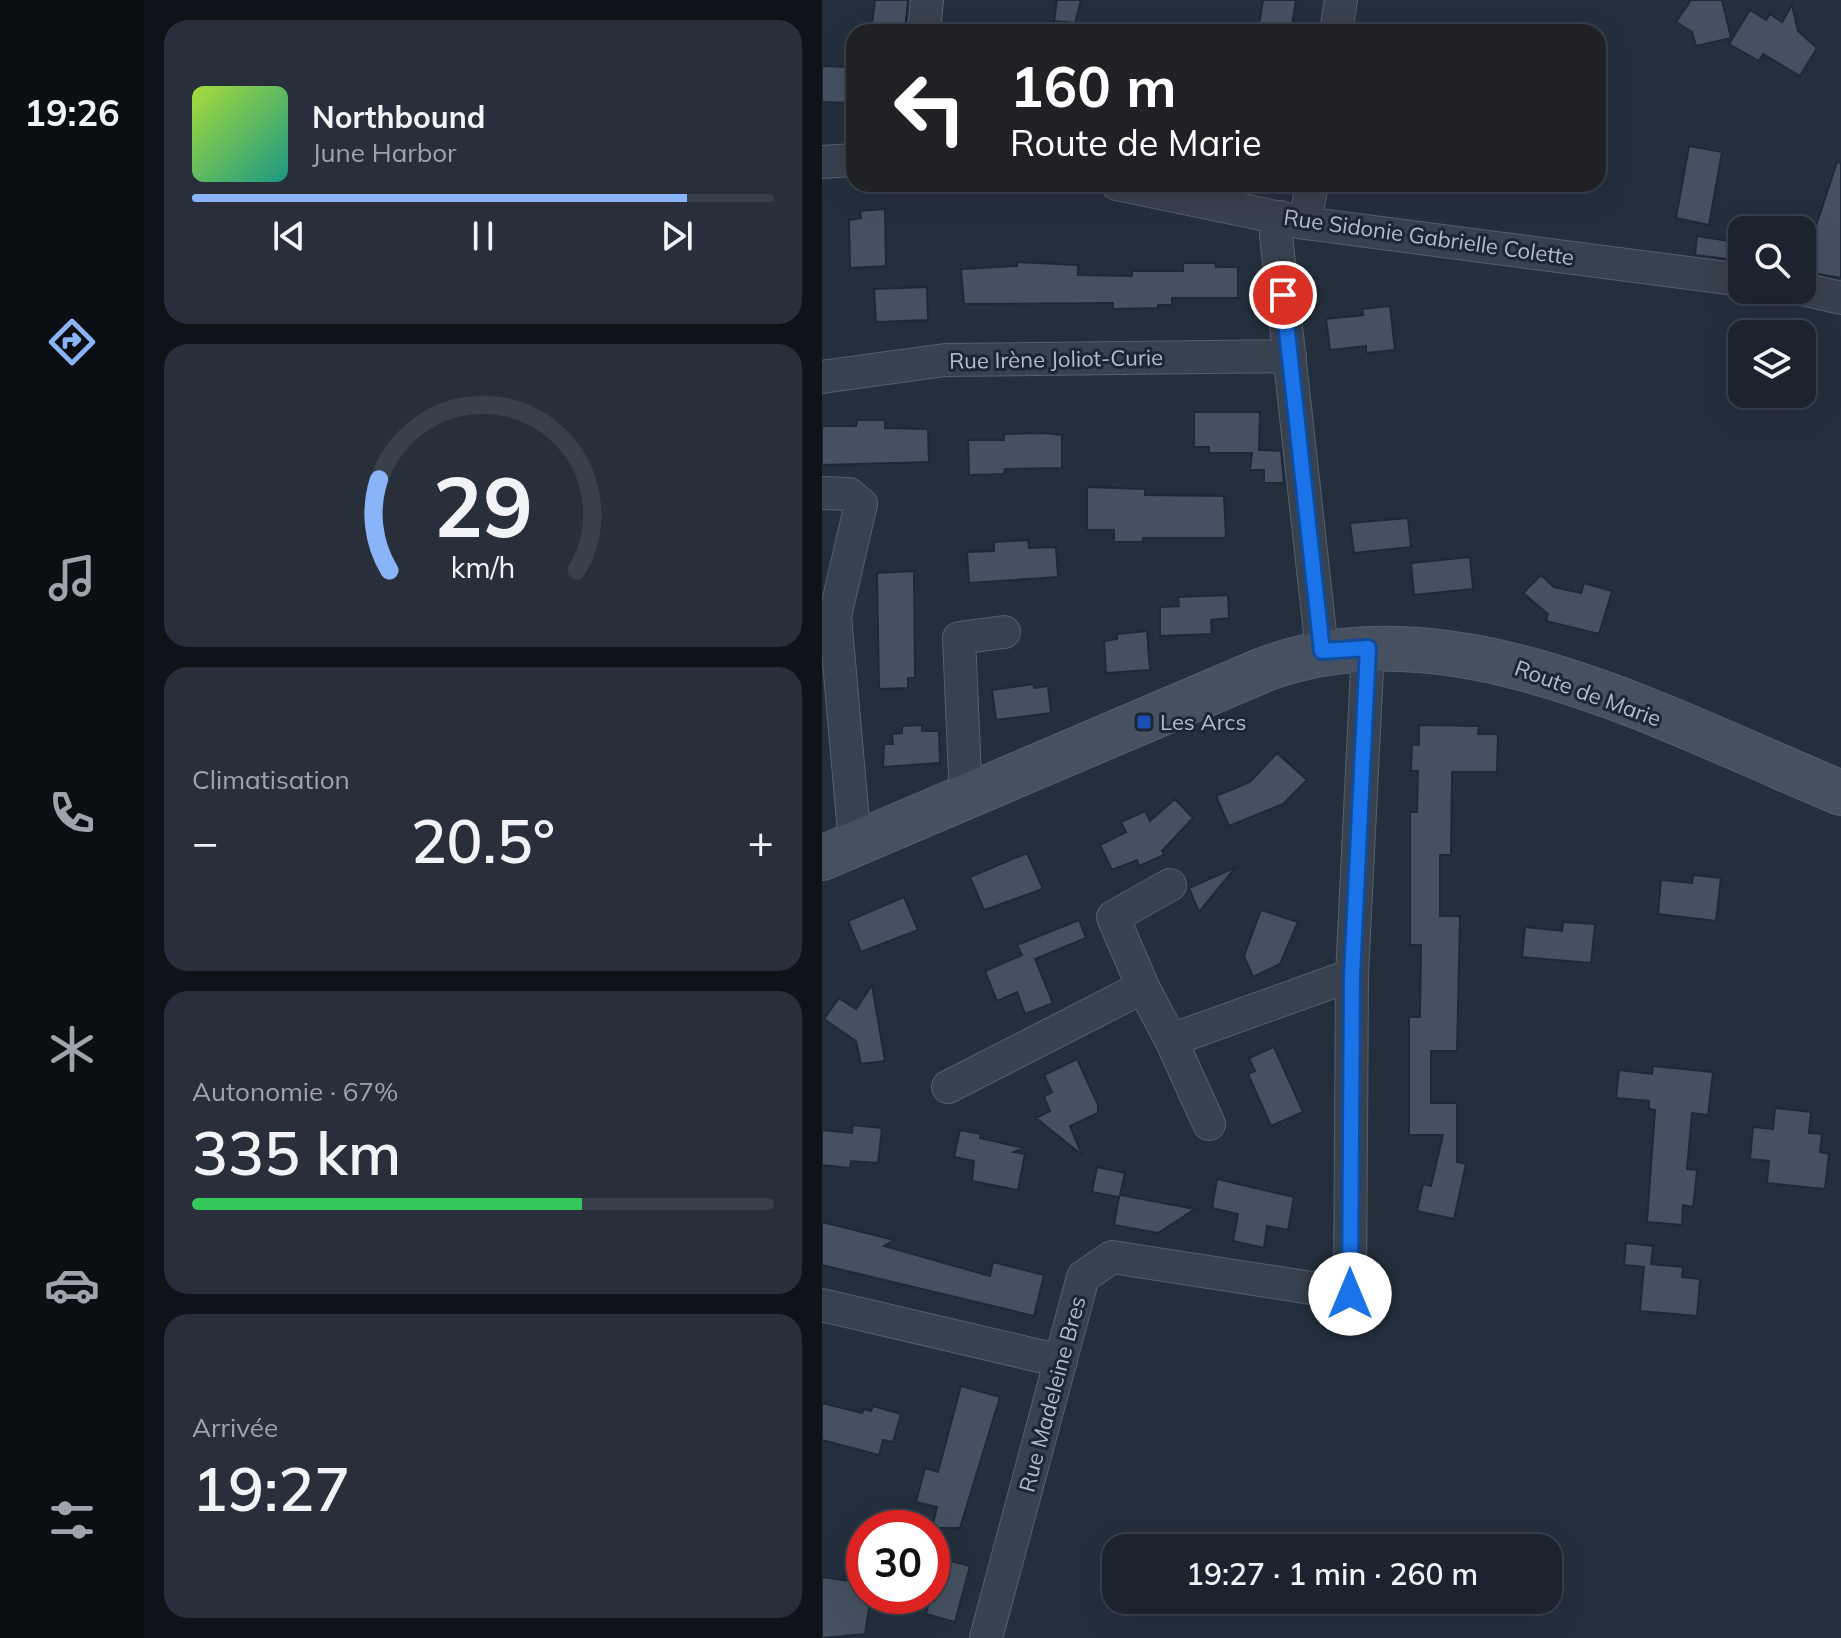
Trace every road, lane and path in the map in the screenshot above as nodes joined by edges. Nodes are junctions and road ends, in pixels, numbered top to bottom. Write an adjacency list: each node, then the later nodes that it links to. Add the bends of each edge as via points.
1 (927, 0): 3 (street)
2 (1341, 0): 4 (street)
3 (925, 24)
4 (1337, 24)
5 (846, 160): 6 (street)
6 (822, 162)
7 (1156, 192): 9 (street, Rue Sidonie Gabrielle Colette)
8 (1308, 192): 9 (street)
9 (1292, 220): 10 (street, Rue Sidonie Gabrielle Colette); 13 (street, via 1276,236)
10 (1728, 278)
11 (1816, 292): 12 (street)
12 (1841, 298)
13 (1290, 356): 14 (street, Rue Irène Joliot-Curie, via 945,360); 18 (street)
14 (822, 377)
15 (822, 493): 21 (street, via 849,494 861,504 835,616)
16 (1004, 632): 20 (street, via 959,638)
17 (1368, 648): 18 (street, Route de Marie); 19 (street, Route de Marie, via 1416,649 1542,672); 23 (street)
18 (1322, 651): 20 (street, Route de Marie, via 1263,670)
19 (1841, 793)
20 (966, 799): 21 (street, Route de Marie)
21 (838, 851)
22 (1170, 885): 24 (street, via 1113,917)
23 (1352, 975): 25 (street); 29 (street, Rue Madeleine Bres, via 1350,1294 1112,1257 1083,1277)
24 (1143, 987): 25 (street); 26 (street)
25 (1171, 1040): 27 (street)
26 (948, 1087)
27 (1209, 1124)
28 (822, 1305): 29 (street)
29 (1061, 1361): 30 (street, Rue Madeleine Bres)
30 (986, 1638)

